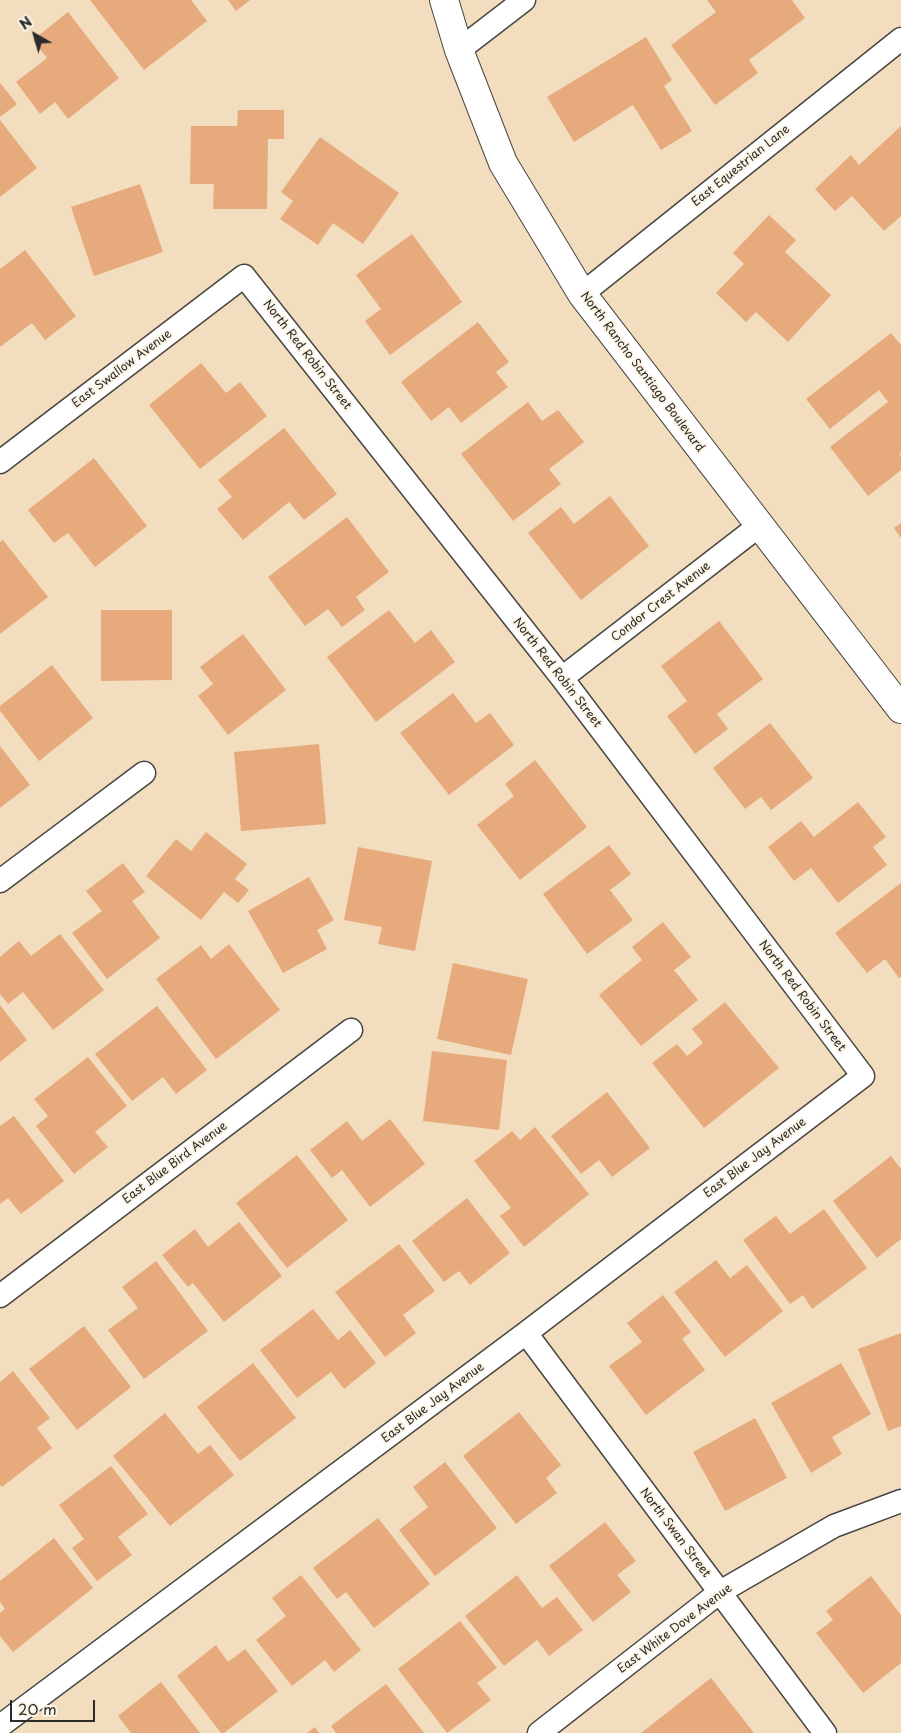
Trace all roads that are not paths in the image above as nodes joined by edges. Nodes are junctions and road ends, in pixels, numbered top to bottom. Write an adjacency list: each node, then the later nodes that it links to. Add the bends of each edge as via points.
1 (444, 0): 4 (street, North Rancho Santiago Boulevard)
2 (524, 0): 4 (street)
3 (901, 39): 6 (street, East Equestrian Lane)
4 (459, 50): 6 (street, North Rancho Santiago Boulevard, via 503,163)
5 (244, 276): 7 (street, East Swallow Avenue); 9 (street, North Red Robin Street)
6 (582, 294): 8 (street, North Rancho Santiago Boulevard)
7 (0, 462)
8 (760, 525): 9 (street, Condor Crest Avenue); 10 (street, North Rancho Santiago Boulevard)
9 (562, 678): 14 (street, North Red Robin Street)
10 (901, 709)
11 (144, 773): 12 (street)
12 (0, 881)
13 (351, 1030): 15 (street, East Blue Bird Avenue)
14 (863, 1076): 16 (street, East Blue Jay Avenue)
15 (0, 1296)
16 (526, 1333): 18 (street, North Swan Street); 19 (street, East Blue Jay Avenue)
17 (901, 1502): 18 (street, East White Dove Avenue, via 834,1526)
18 (720, 1592): 20 (street, East White Dove Avenue); 21 (street, North Swan Street)
19 (0, 1726)
20 (539, 1733)
21 (825, 1733)

